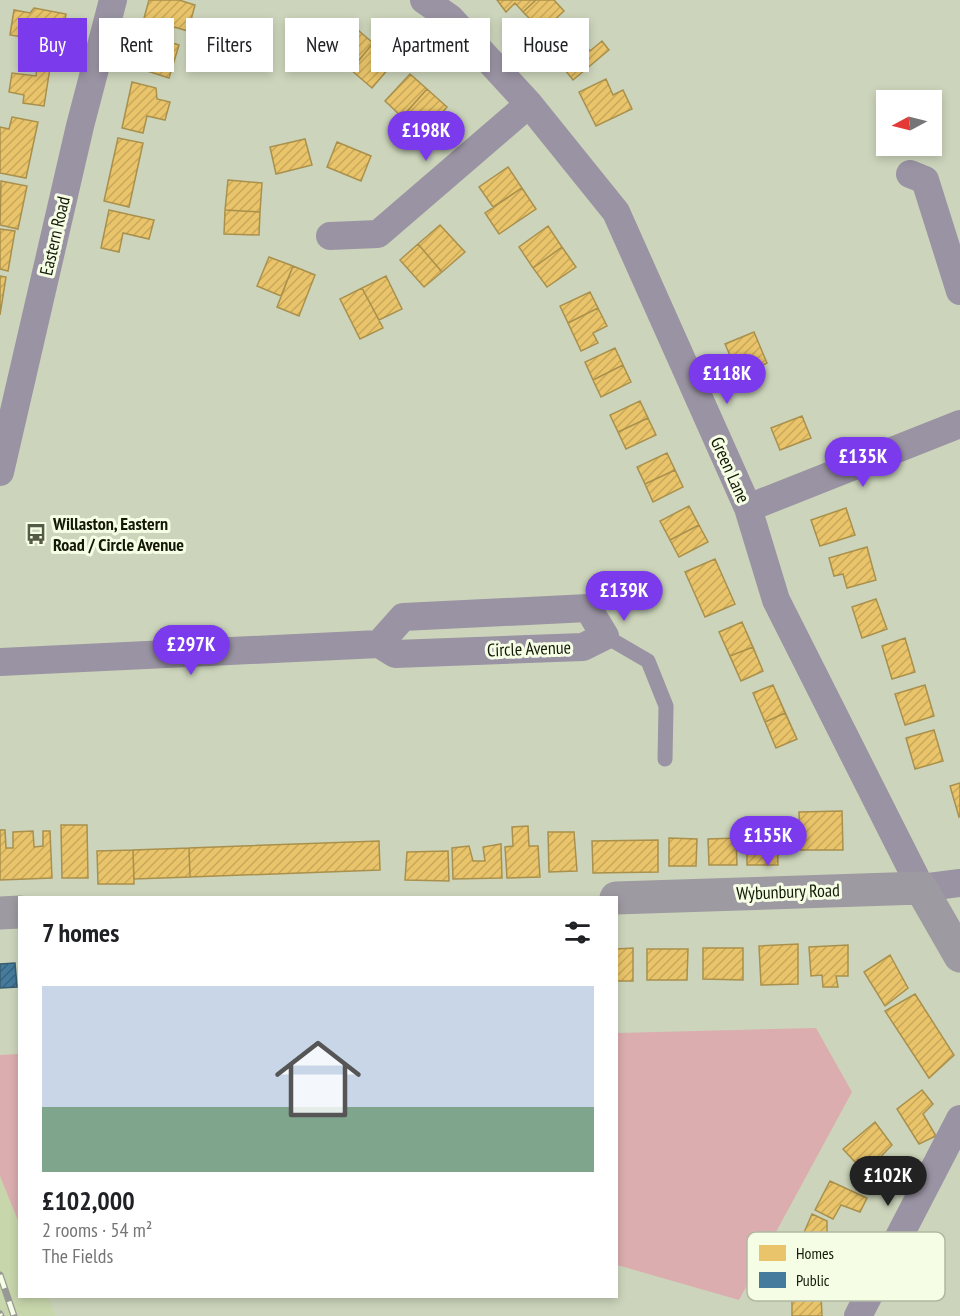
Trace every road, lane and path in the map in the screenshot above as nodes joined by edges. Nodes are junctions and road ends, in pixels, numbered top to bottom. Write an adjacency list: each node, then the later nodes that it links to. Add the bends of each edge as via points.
1 (113, 0): 8 (street, Eastern Road)
2 (424, 0): 3 (street, Green Lane, via 450,18)
3 (529, 104): 5 (street, via 378,234); 9 (street, Green Lane, via 616,212)
4 (926, 173): 6 (street)
5 (330, 236)
6 (960, 291)
7 (960, 424): 9 (street)
8 (0, 472)
9 (748, 508): 15 (street, Green Lane, via 776,600)
10 (605, 636): 11 (street, Circle Avenue, via 583,647 407,654 395,654); 11 (street, Circle Avenue, via 588,608 403,618); 13 (lane, via 648,661 666,706)
11 (379, 644): 12 (street, Circle Avenue)
12 (0, 662)
13 (665, 759)
14 (960, 883): 15 (street, Wybunbury Road)
15 (921, 888): 16 (street, Wybunbury Road); 19 (street)
16 (618, 898)
17 (18, 912): 18 (street)
18 (0, 913)
19 (960, 956)
20 (960, 1119): 21 (street)
21 (901, 1232)
22 (866, 1301): 23 (street)
23 (858, 1316)

